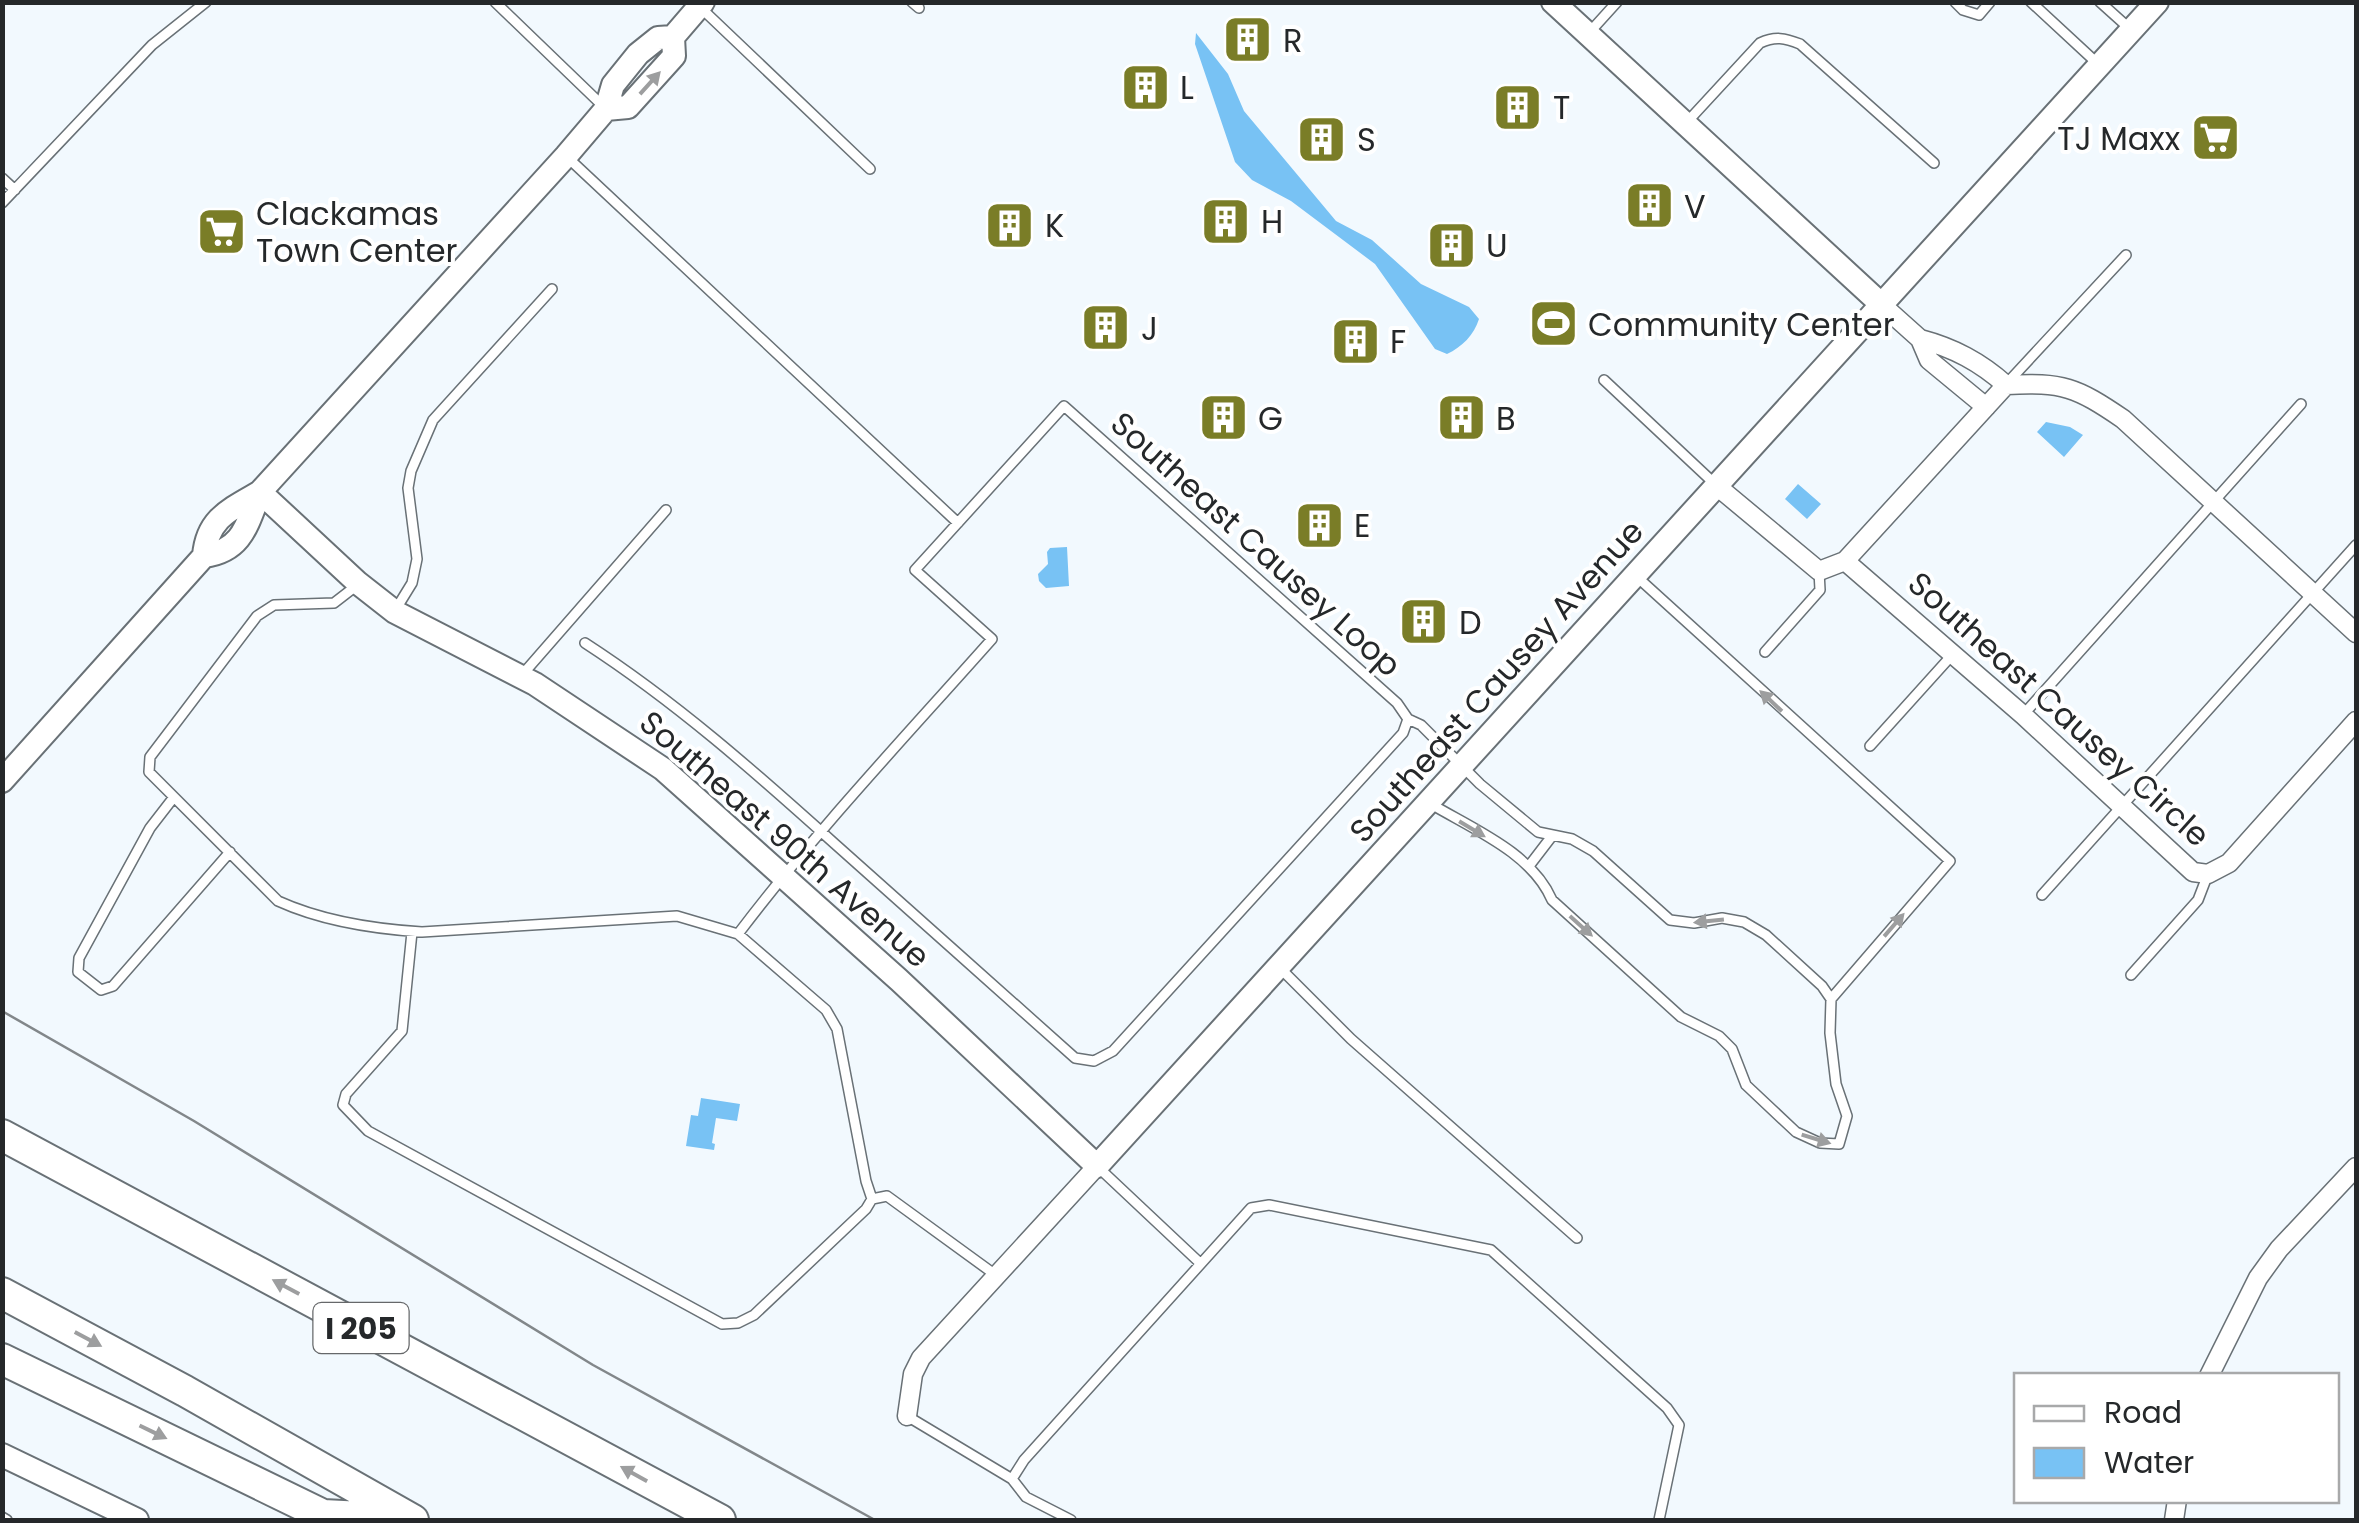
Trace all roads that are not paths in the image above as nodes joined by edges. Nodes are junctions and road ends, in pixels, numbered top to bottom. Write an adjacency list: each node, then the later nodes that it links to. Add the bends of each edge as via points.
1 (206, 2): 20 (lane, via 152,46)
2 (496, 2): 14 (lane)
3 (1553, 2): 12 (street)
4 (1617, 2): 12 (lane)
5 (1954, 2): 6 (lane, via 1979,15)
6 (1990, 2)
7 (2031, 2): 13 (lane)
8 (2100, 2): 11 (lane)
9 (2157, 2): 11 (street, Southeast Causey Avenue)
10 (701, 4): 14 (street, via 673,36 674,56 628,107); 18 (lane)
11 (2132, 30): 13 (street, Southeast Causey Avenue)
12 (1588, 34): 15 (street)
13 (2100, 66): 24 (street, Southeast Causey Avenue)
14 (606, 110): 16 (street)
15 (1686, 123): 17 (lane, via 1760,43 1786,38); 24 (street)
16 (566, 156): 31 (street); 34 (lane)
17 (1934, 164)
18 (870, 169)
19 (2, 178): 20 (lane)
20 (15, 190): 21 (lane)
21 (2, 203)
22 (2126, 255): 27 (lane)
23 (552, 289): 41 (lane, via 423,438 408,488 417,559)
24 (1882, 305): 25 (street); 30 (street, Southeast Causey Avenue)
25 (1920, 339): 27 (street, via 1980,363); 29 (street, via 1929,360)
26 (1604, 380): 30 (lane)
27 (2006, 385): 29 (street); 32 (street, via 2048,383 2088,395)
28 (2301, 404): 32 (lane)
29 (1986, 407): 36 (street)
30 (1718, 487): 37 (street); 38 (street, Southeast Causey Avenue)
31 (260, 492): 39 (street, Southeast 90th Avenue); 52 (street, via 244,532 224,554 204,556)
32 (2213, 503): 40 (street); 47 (lane)
33 (666, 510): 46 (lane)
34 (958, 522): 48 (lane, Southeast Causey Loop, via 1064,406); 56 (lane, Southeast Causey Loop, via 915,570 992,639)
35 (2356, 545): 40 (lane)
36 (1845, 561): 37 (street); 45 (street, Southeast Causey Circle)
37 (1819, 571): 44 (lane, via 1820,590)
38 (1636, 576): 51 (street, Southeast Causey Avenue); 67 (lane, one-way to 38, via 1950,861)
39 (358, 583): 41 (street, Southeast 90th Avenue); 53 (lane, via 334,604 274,605 257,616 150,756 149,772)
40 (2313, 593): 42 (street); 55 (lane)
41 (395, 612): 46 (street, Southeast 90th Avenue)
42 (2356, 633)
43 (585, 643): 56 (lane, Southeast Causey Loop, via 723,743)
44 (1765, 652)
45 (1953, 654): 47 (street, Southeast Causey Circle); 50 (lane)
46 (520, 677): 61 (street, Southeast 90th Avenue, via 649,758)
47 (2023, 716): 55 (street, Southeast Causey Circle)
48 (1408, 719): 51 (lane); 56 (lane, Southeast Causey Loop, via 1113,1051 1094,1061 1075,1058)
49 (2356, 721): 60 (street, Southeast Causey Circle, via 2229,863)
50 (1870, 746)
51 (1464, 765): 54 (street, Southeast Causey Avenue); 57 (lane, via 1538,832)
52 (2, 781)
53 (174, 798): 58 (lane); 58 (lane, via 150,828 79,958 78,972 101,990 112,986)
54 (1429, 803): 59 (lane, one-way to 59); 65 (street, Southeast Causey Avenue)
55 (2122, 806): 60 (street, Southeast Causey Circle, via 2194,872); 62 (lane)
56 (822, 832): 61 (lane, Southeast Causey Loop)
57 (1552, 836): 59 (lane); 67 (lane, one-way to 57, via 1744,922 1670,920 1593,851)
58 (230, 852): 63 (lane, via 278,901 381,930)
59 (1528, 866): 67 (lane, one-way to 67, via 1552,900 1681,1016 1719,1036 1732,1049 1746,1085 1796,1132 1838,1144 1848,1116 1836,1084)
60 (2208, 874): 66 (lane, via 2198,900)
61 (783, 876): 64 (lane, Southeast Causey Loop); 69 (street, Southeast 90th Avenue)
62 (2042, 895)
63 (412, 932): 64 (lane, via 677,916); 71 (lane, via 402,1031 343,1105 368,1131 722,1324 754,1315)
64 (738, 934): 71 (lane, via 826,1010 837,1029)
65 (1279, 967): 69 (street, Southeast Causey Avenue); 72 (lane, via 1350,1039)
66 (2130, 975)
67 (1831, 999)
68 (2, 1134): 83 (highway, I 205, one-way to 68)
69 (1097, 1166): 73 (lane); 74 (street, Southeast Causey Avenue)
70 (2356, 1167): 77 (street, via 2258,1278)
71 (872, 1199): 74 (lane, via 887,1196)
72 (1577, 1238)
73 (1200, 1263): 80 (lane); 85 (lane, via 1251,1208 1269,1205 1491,1250 1679,1425)
74 (996, 1276): 78 (street, Southeast Causey Avenue, via 921,1358)
75 (2, 1293): 82 (highway, one-way to 82)
76 (2, 1358): 82 (highway, one-way to 82, via 324,1515)
77 (2210, 1373)
78 (906, 1416): 80 (lane)
79 (2, 1454): 81 (street)
80 (1012, 1479): 84 (lane, via 1026,1497)
81 (138, 1520)
82 (412, 1520)
83 (720, 1520)
84 (1071, 1520)
85 (1659, 1520)

